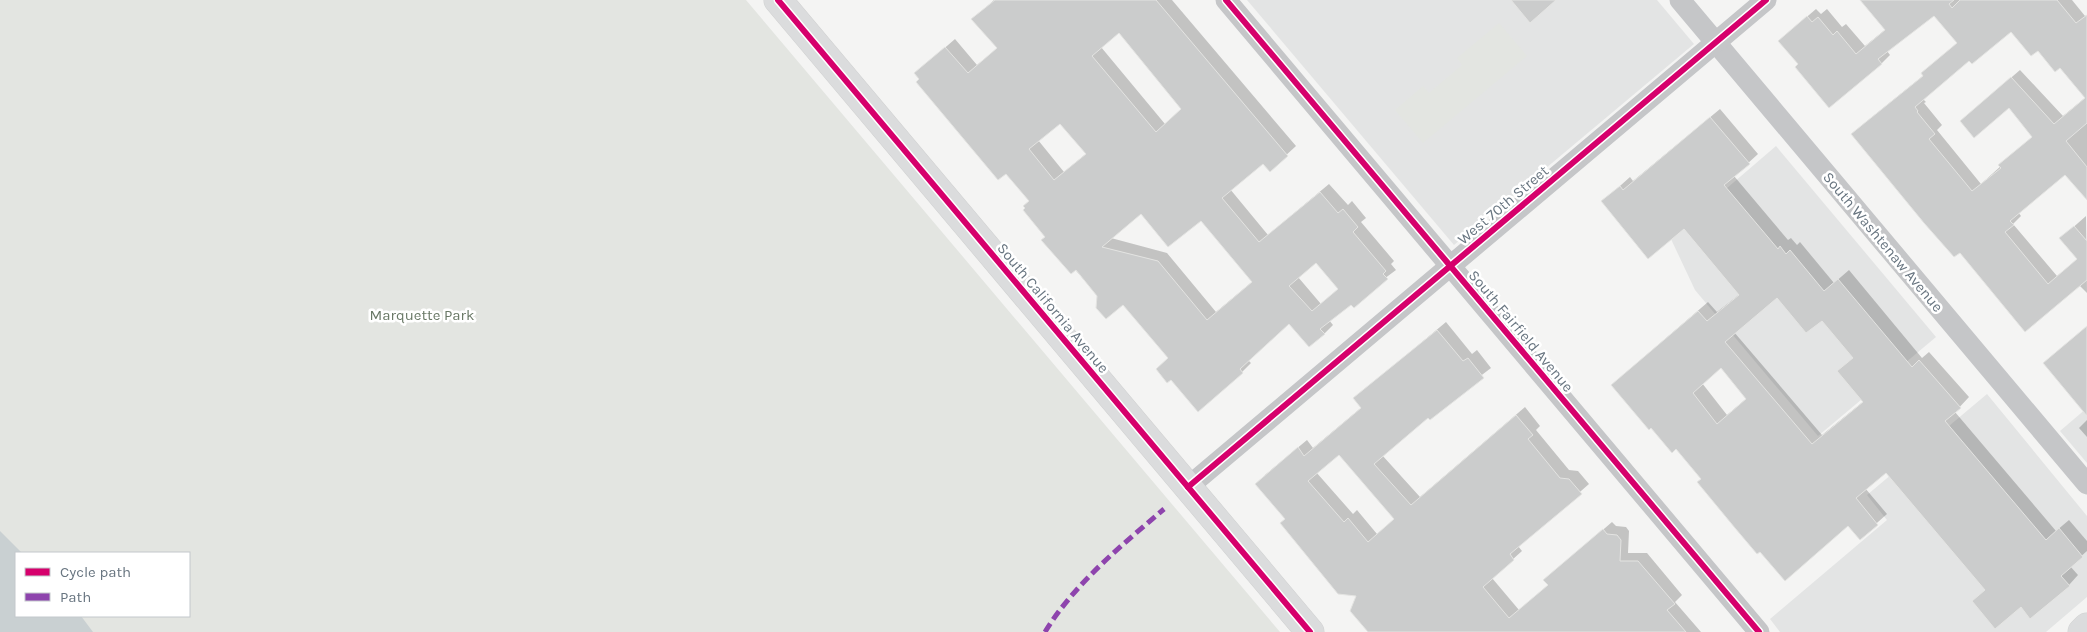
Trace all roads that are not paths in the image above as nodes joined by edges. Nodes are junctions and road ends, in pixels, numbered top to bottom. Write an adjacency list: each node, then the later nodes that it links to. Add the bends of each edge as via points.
1 (778, 0): 8 (street, South California Avenue)
2 (1226, 0): 6 (street, South Fairfield Avenue)
3 (1680, 0): 5 (street, South Washtenaw Avenue)
4 (1766, 0): 5 (street, West 70th Street)
5 (1715, 43): 6 (street, West 70th Street); 7 (street, South Washtenaw Avenue)
6 (1450, 266): 8 (street, West 70th Street); 11 (street, South Fairfield Avenue)
7 (2087, 484)
8 (1188, 487): 10 (street, South California Avenue)
9 (2087, 627): 12 (street)
10 (1310, 632)
11 (1759, 632)
12 (2082, 632)

